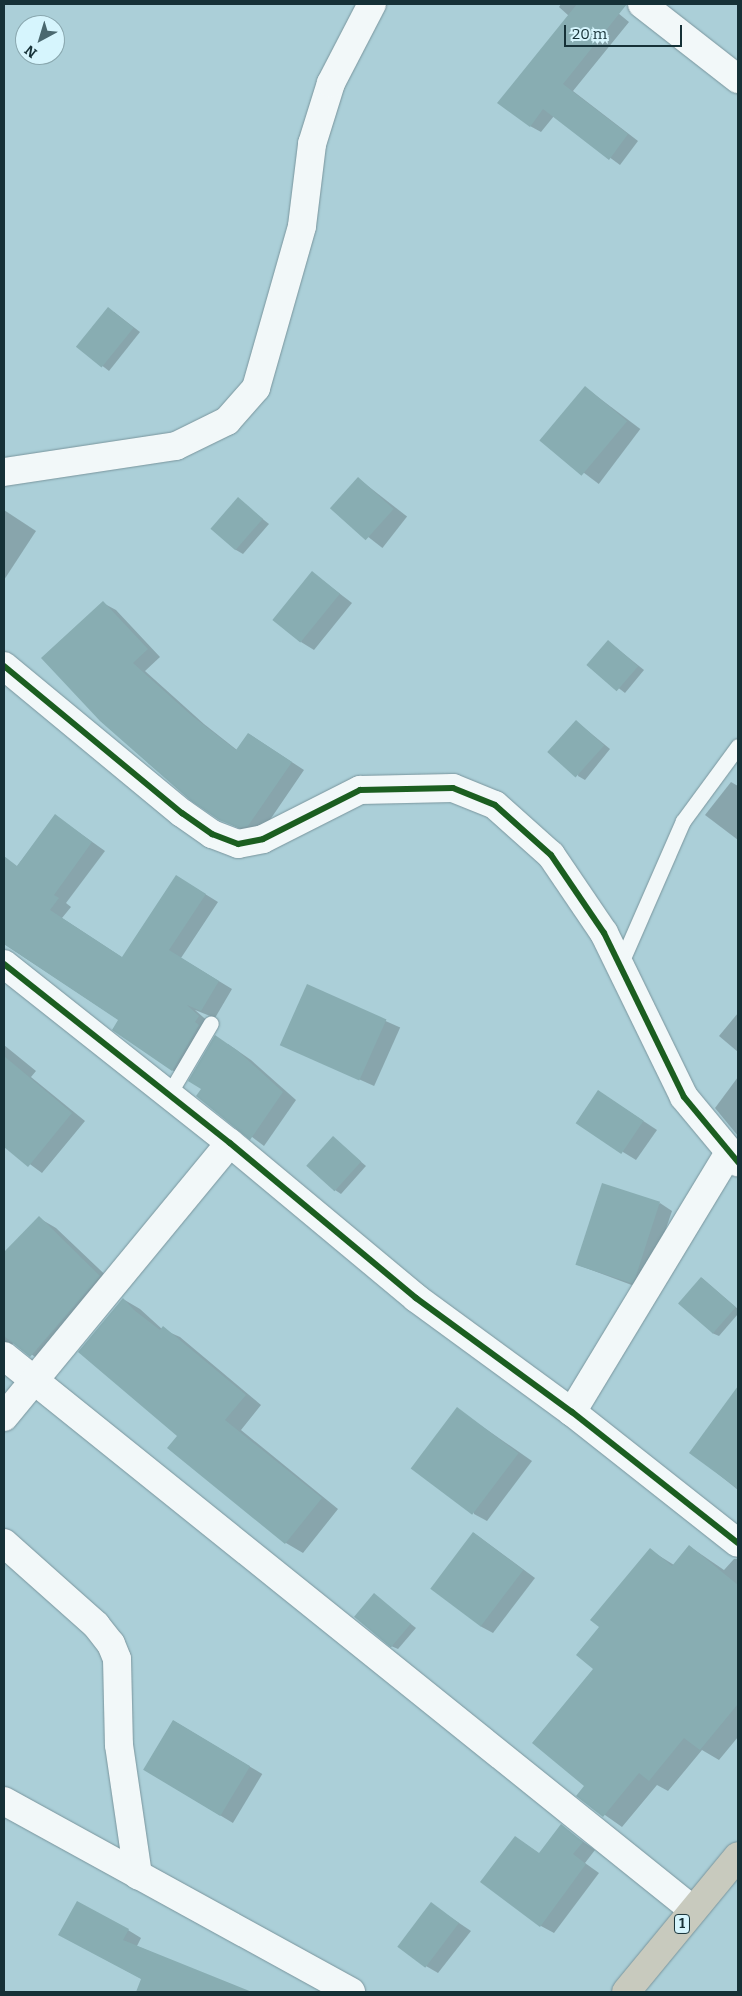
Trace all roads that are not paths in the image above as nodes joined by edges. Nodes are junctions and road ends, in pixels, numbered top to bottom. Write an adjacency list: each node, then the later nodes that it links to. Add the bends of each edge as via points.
1 (372, 4): 4 (street, via 332,83 312,144 302,226 256,388 227,421 176,446)
2 (642, 4): 3 (street)
3 (738, 80)
4 (4, 472)
5 (4, 666): 8 (street, via 182,813 212,834 238,844 263,839 360,790 453,788 495,806 552,855 604,933)
6 (738, 746): 8 (lane, via 683,821)
7 (4, 964): 10 (street)
8 (620, 965): 12 (street, via 684,1097)
9 (211, 1023): 10 (lane)
10 (169, 1094): 11 (street)
11 (230, 1143): 14 (street); 15 (street, via 426,1305)
12 (733, 1158): 15 (street)
13 (4, 1356): 14 (street)
14 (36, 1381): 16 (street); 22 (street)
15 (572, 1412): 17 (street)
16 (4, 1416)
17 (738, 1543)
18 (4, 1544): 21 (street, via 96,1625 111,1644 117,1659 119,1745)
19 (4, 1801): 21 (street)
20 (738, 1856): 22 (highway, 1)
21 (138, 1876): 23 (street, via 199,1906)
22 (693, 1910): 24 (highway, 1)
23 (351, 1992)
24 (626, 1992)

